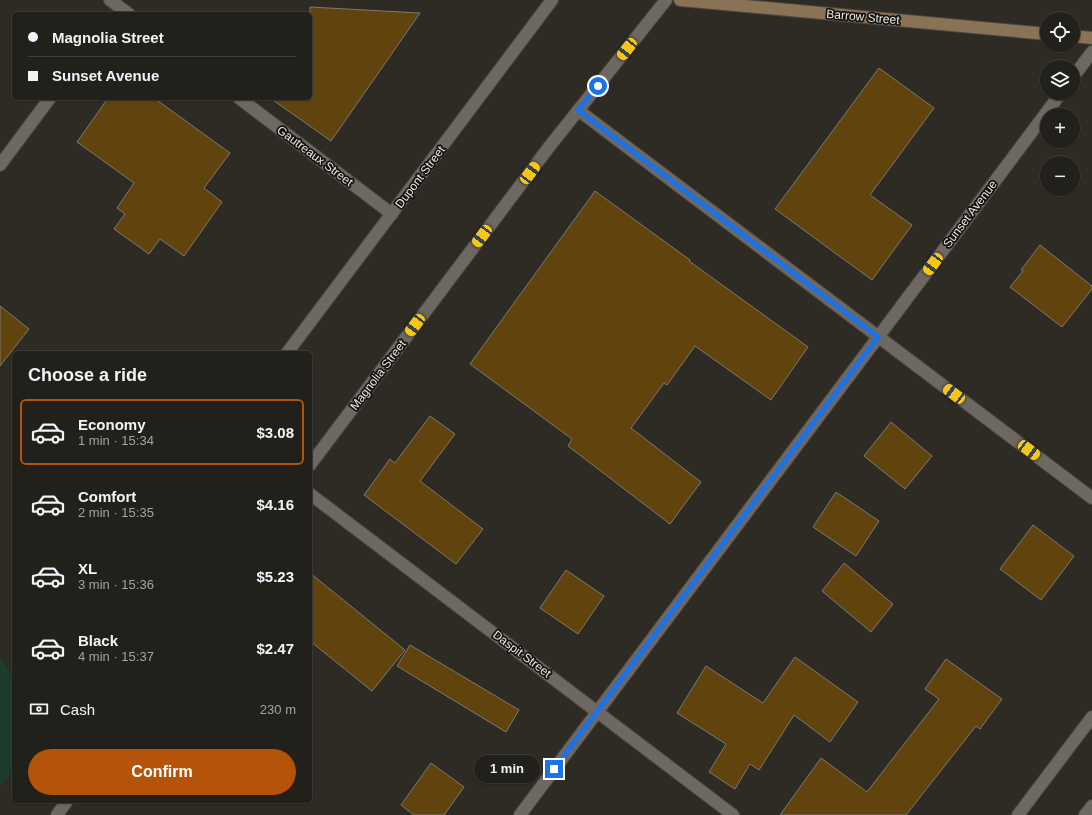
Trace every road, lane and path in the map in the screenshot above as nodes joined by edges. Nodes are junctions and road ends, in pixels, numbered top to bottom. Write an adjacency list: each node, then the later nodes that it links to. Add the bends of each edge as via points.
1 (552, 0): 16 (street, Dupont Street)
2 (666, 0): 14 (street, Magnolia Street)
3 (680, 0): 6 (main road, Barrow Street)
4 (113, 7): 5 (street)
5 (124, 12)
6 (1040, 33)
7 (1080, 37): 8 (main road)
8 (1092, 38)
9 (1092, 52): 10 (street)
10 (1080, 68)
11 (49, 100): 15 (street)
12 (242, 100): 16 (street, Gautreaux Street)
13 (1056, 100): 17 (street, Sunset Avenue)
14 (578, 110): 17 (street); 19 (street, Magnolia Street)
15 (0, 165)
16 (392, 214): 18 (street, Dupont Street)
17 (878, 337): 21 (street); 22 (street, Sunset Avenue)
18 (289, 351)
19 (312, 462)
20 (312, 496): 22 (street, Daspit Street)
21 (1092, 498)
22 (598, 712): 27 (street, Sunset Avenue); 28 (street, Daspit Street)
23 (1092, 717): 29 (street)
24 (65, 803): 26 (street)
25 (1092, 806): 30 (street)
26 (57, 815)
27 (520, 815)
28 (733, 815)
29 (1018, 815)
30 (1085, 815)

